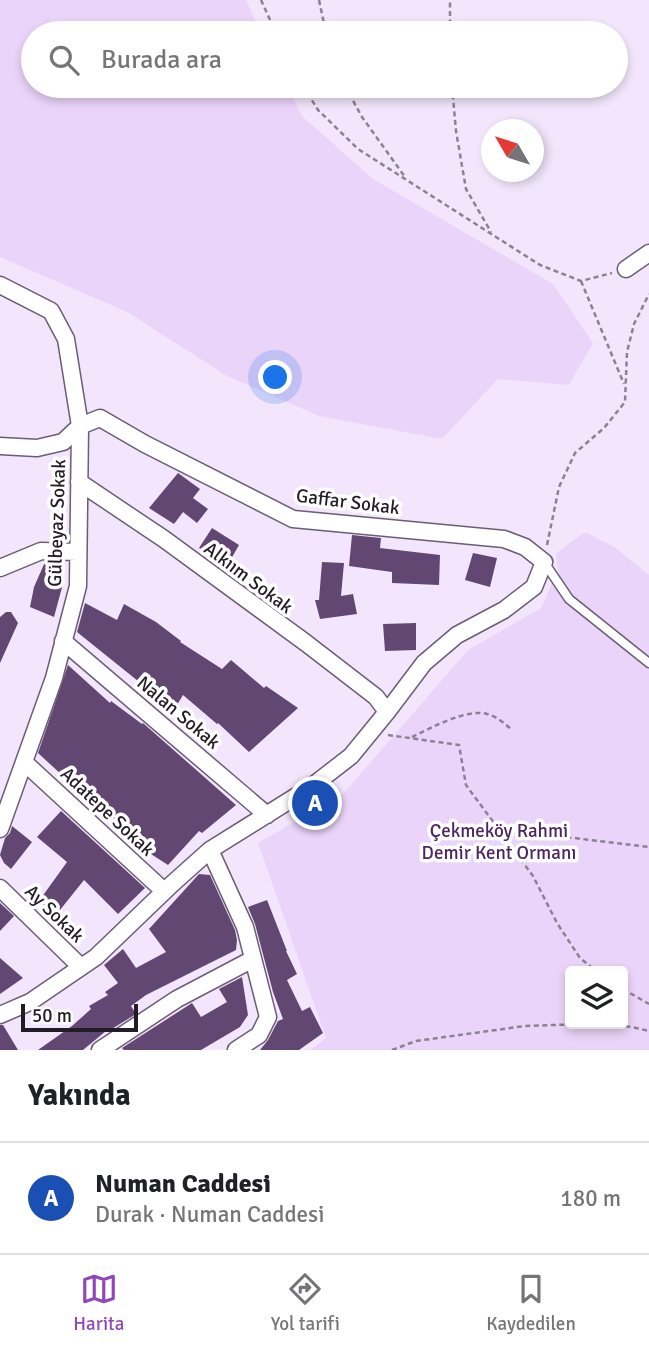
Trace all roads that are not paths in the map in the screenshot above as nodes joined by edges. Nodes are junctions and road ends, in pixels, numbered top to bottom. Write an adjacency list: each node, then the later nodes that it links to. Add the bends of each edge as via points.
1 (649, 253): 2 (street)
2 (626, 270)
3 (0, 285): 4 (street, Gülbeyaz Sokak, via 51,311 66,339)
4 (80, 426): 5 (street, via 63,442 37,448); 6 (street, Gülbeyaz Sokak); 8 (street, Gaffar Sokak, via 100,418 293,519 504,539 525,547)
5 (0, 446)
6 (79, 482): 7 (street, Gülbeyaz Sokak); 12 (street, Alkıım Sokak, via 306,643 376,697)
7 (78, 552): 9 (street, via 41,551); 10 (street, Gülbeyaz Sokak, via 78,586)
8 (544, 562): 11 (lane, via 569,599); 12 (street, via 534,587 505,610 457,635 424,663)
9 (0, 568)
10 (63, 641): 13 (street, Gülbeyaz Sokak); 14 (street, Nalan Sokak)
11 (649, 663)
12 (387, 712): 14 (street, via 351,756)
13 (24, 762): 15 (street, Gülbeyaz Sokak); 18 (street, Adatepe Sokak)
14 (267, 815): 16 (street)
15 (0, 829)
16 (210, 850): 18 (street); 19 (street, via 245,927)
17 (0, 888): 20 (street, Ay Sokak)
18 (164, 891): 20 (street)
19 (253, 959): 22 (street, via 177,999); 23 (street, via 268,1017 259,1035)
20 (81, 967): 21 (street, via 30,1002)
21 (0, 1015)
22 (100, 1050)
23 (236, 1050)

